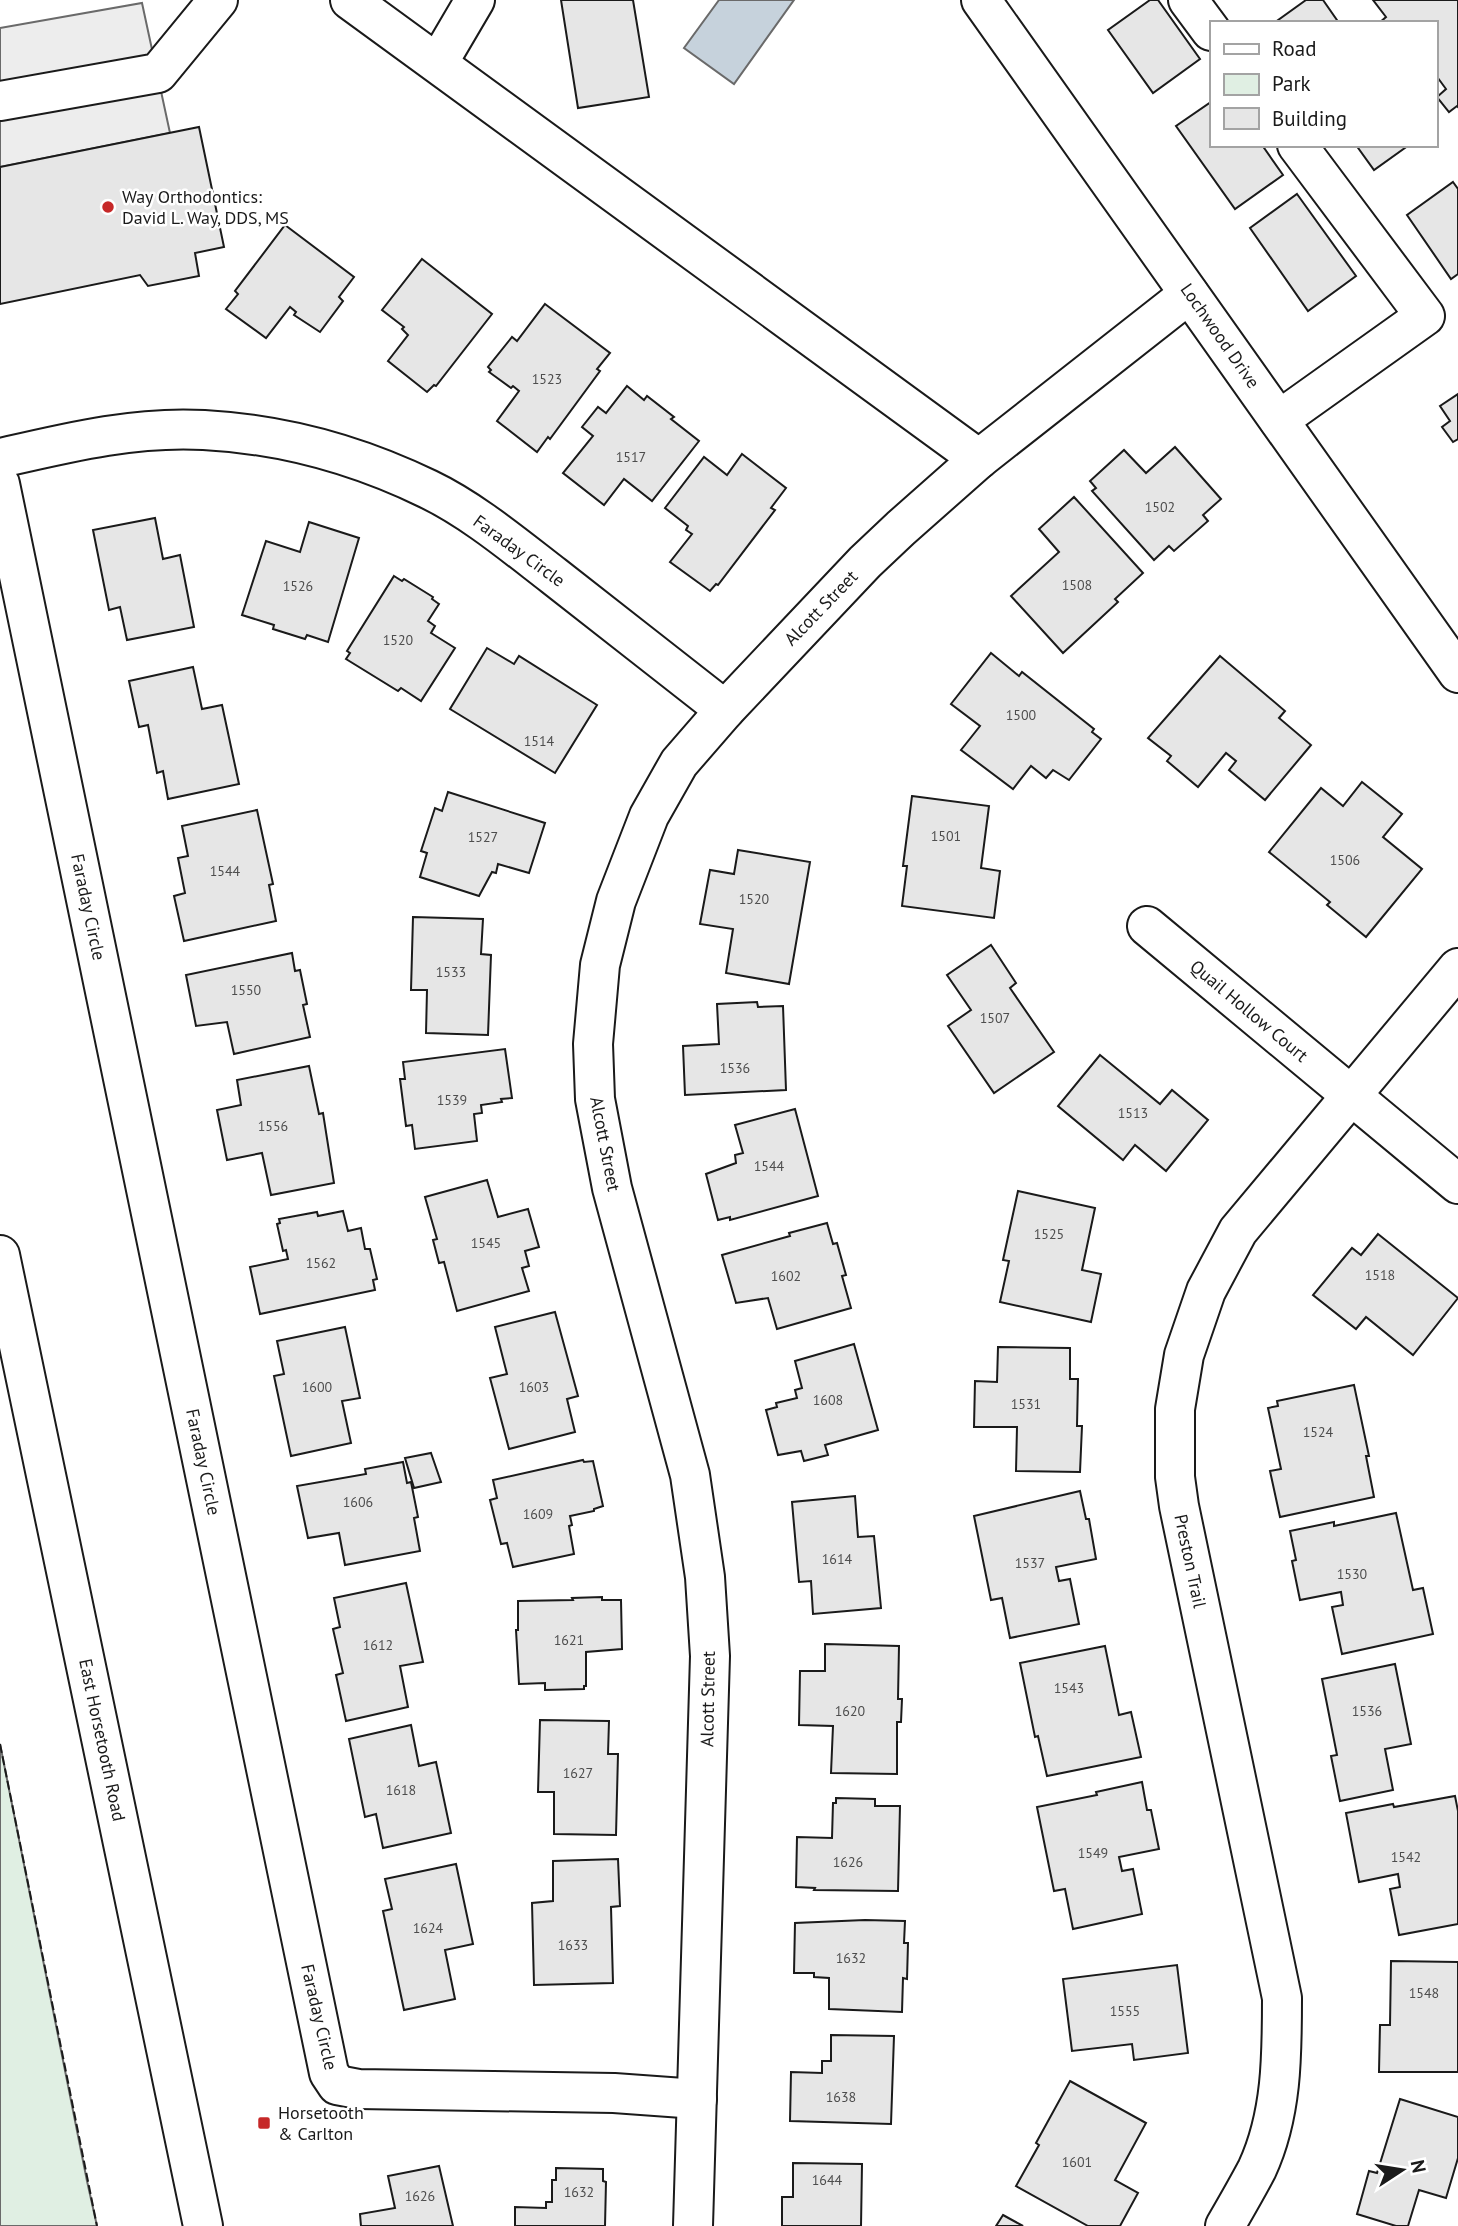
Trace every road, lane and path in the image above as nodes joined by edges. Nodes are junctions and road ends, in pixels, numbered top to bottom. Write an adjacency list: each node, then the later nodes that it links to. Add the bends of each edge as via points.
1 (218, 0): 8 (street, via 158,73)
2 (350, 0): 7 (street)
3 (475, 0): 7 (street)
4 (981, 0): 10 (street, Lochwood Drive)
5 (1188, 0): 6 (street)
6 (1210, 30)
7 (438, 63): 12 (street)
8 (0, 101)
9 (1298, 147): 11 (street, via 1425,316)
10 (1189, 294): 11 (street, Lochwood Drive); 12 (street, Alcott Street)
11 (1279, 420): 15 (street, Lochwood Drive)
12 (979, 459): 16 (street, Alcott Street, via 865,562)
13 (0, 464): 16 (street, Faraday Circle, via 5,457 76,441 142,431 203,430 281,438 369,463 430,490 497,532)
14 (0, 484): 22 (street, Faraday Circle, via 329,2073 337,2085 358,2089 614,2093)
15 (1458, 673)
16 (725, 710): 22 (street, Alcott Street, via 679,763 644,828 616,901 600,965 593,1044 595,1099 612,1188 690,1475 705,1577 710,1656)
17 (1147, 926): 19 (street, Quail Hollow Court)
18 (1458, 968): 19 (street, Preston Trail)
19 (1351, 1095): 20 (street, Quail Hollow Court); 25 (street, Preston Trail, via 1238,1231 1206,1291 1184,1355 1175,1409 1179,1506 1282,1998 1282,2067 1275,2112 1258,2167)
20 (1458, 1184)
21 (0, 1255): 23 (street, East Horsetooth Road)
22 (697, 2099): 24 (street, Alcott Street)
23 (203, 2226)
24 (693, 2226)
25 (1225, 2226)

